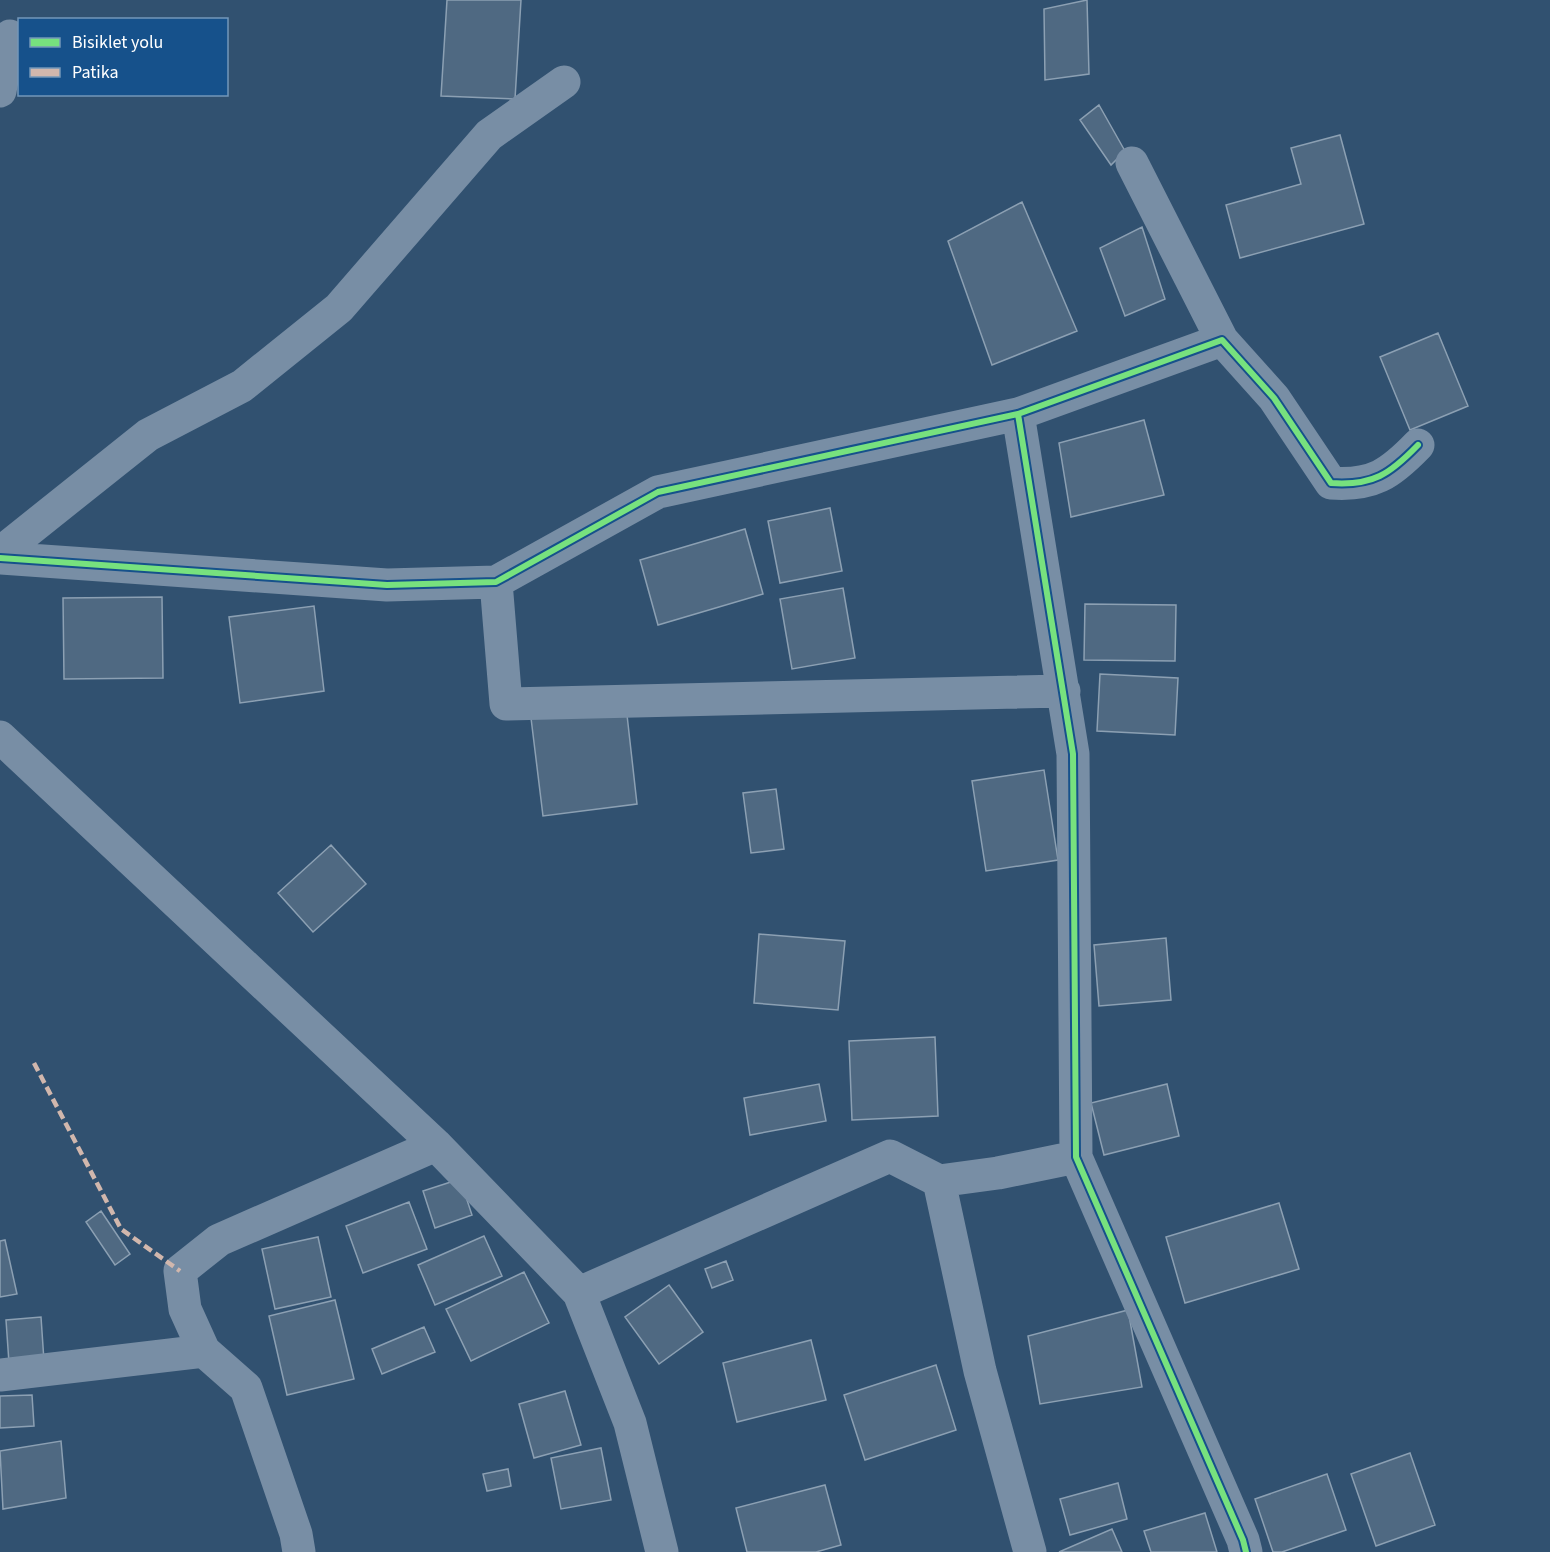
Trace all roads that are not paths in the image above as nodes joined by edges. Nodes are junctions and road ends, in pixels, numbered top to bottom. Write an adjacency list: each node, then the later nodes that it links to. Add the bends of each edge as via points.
1 (10, 36): 3 (street)
2 (564, 82): 8 (street, via 489,135 339,308 242,386 148,435)
3 (0, 91)
4 (1132, 163): 5 (street)
5 (1222, 340): 6 (street); 7 (street, via 1274,398 1331,483 1358,485 1396,468)
6 (1018, 414): 10 (street, via 658,492); 11 (street)
7 (1418, 445)
8 (0, 553)
9 (0, 558): 10 (street, via 387,585)
10 (496, 582): 11 (street, via 506,704)
11 (1064, 691): 14 (street, via 1073,754)
12 (0, 736): 13 (street)
13 (436, 1145): 16 (street); 17 (street, via 219,1240 180,1271 185,1309)
14 (1076, 1157): 15 (street); 22 (street)
15 (939, 1181): 16 (street, via 890,1156); 21 (street, via 980,1371)
16 (579, 1293): 20 (street, via 630,1423)
17 (204, 1351): 18 (street); 19 (street, via 246,1388)
18 (0, 1375)
19 (299, 1552)
20 (662, 1552)
21 (1030, 1552)
22 (1246, 1552)

